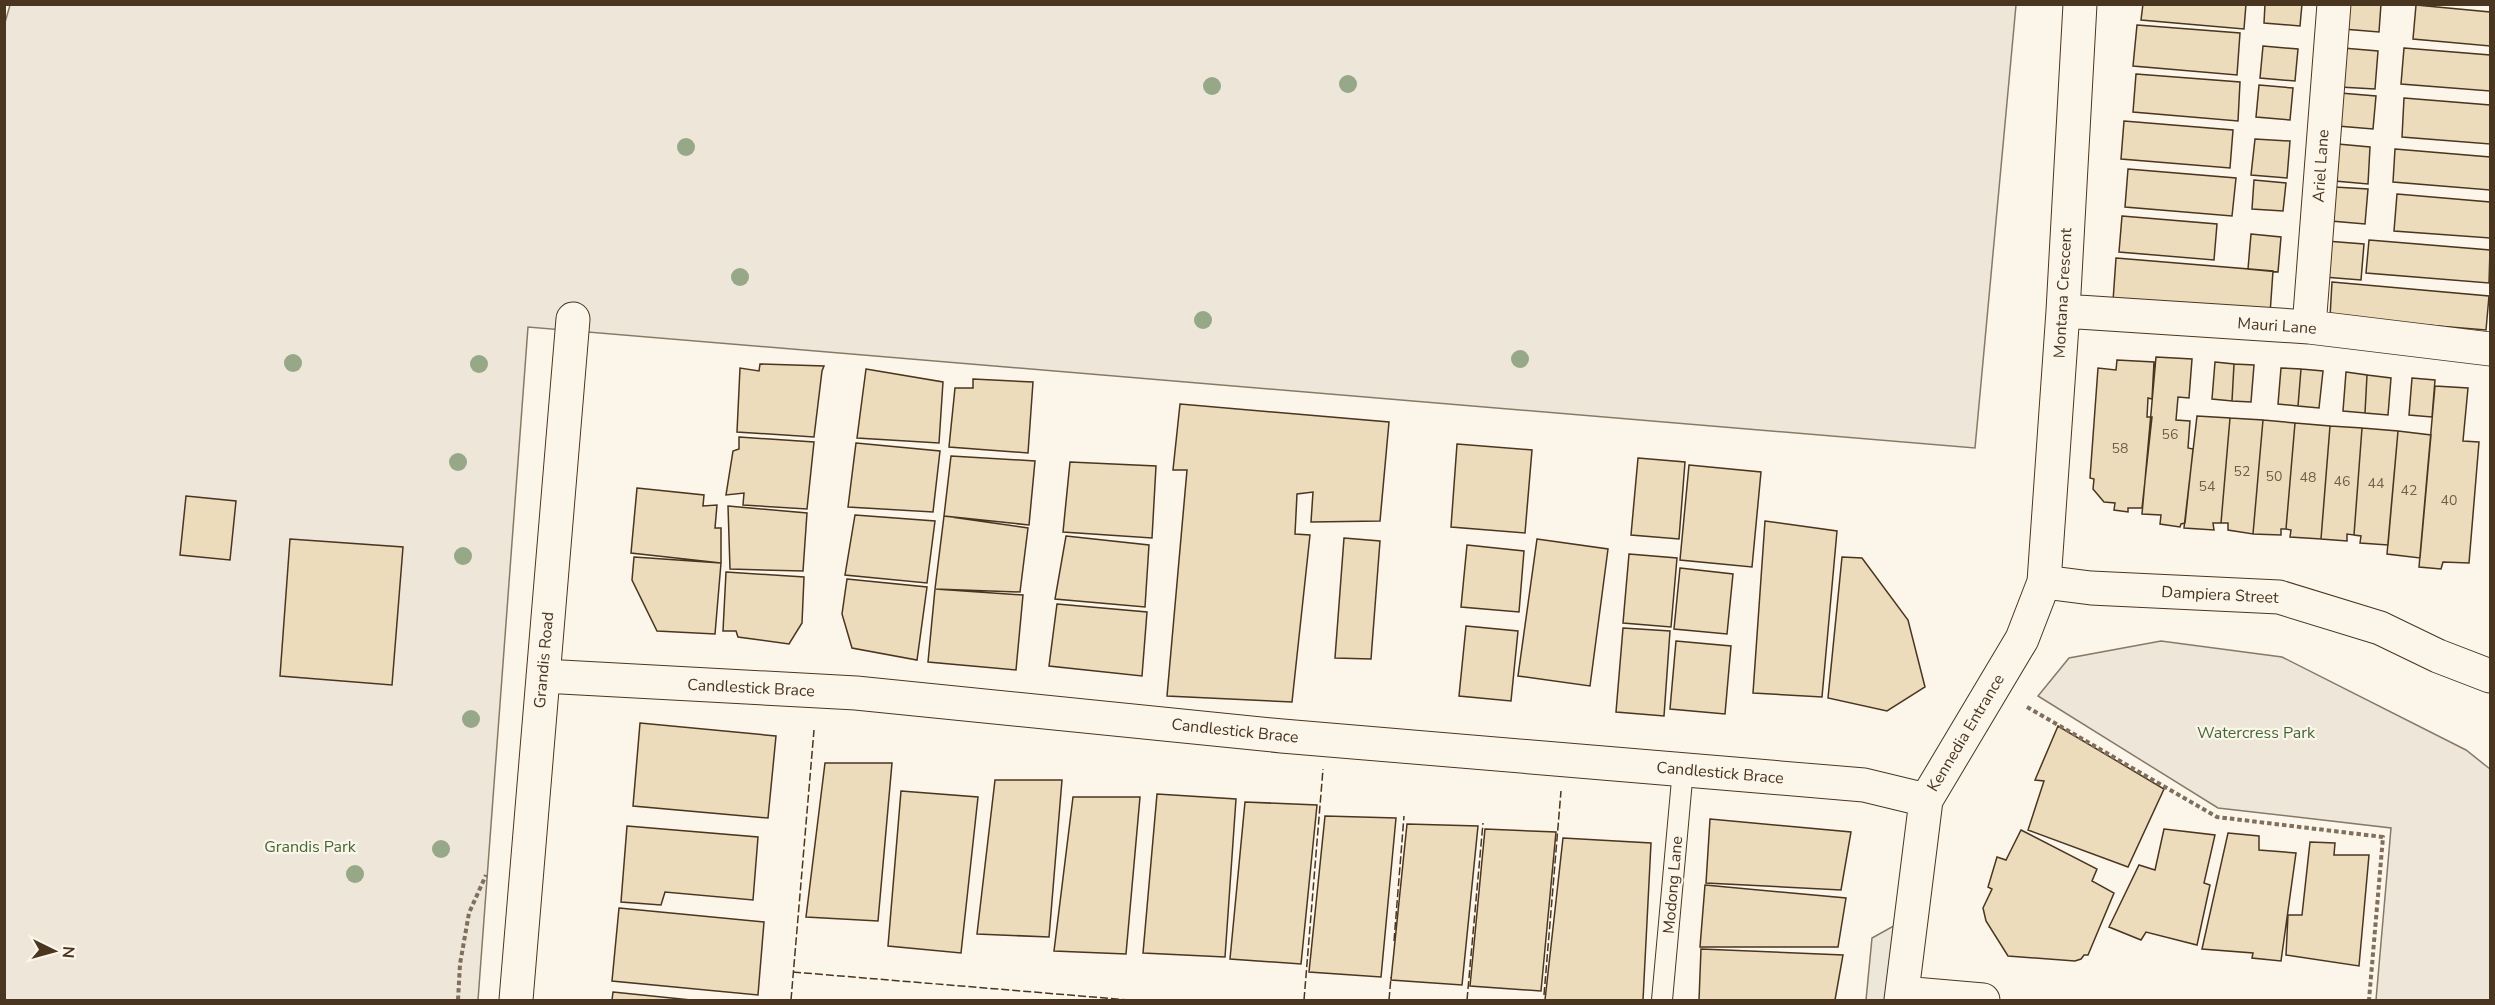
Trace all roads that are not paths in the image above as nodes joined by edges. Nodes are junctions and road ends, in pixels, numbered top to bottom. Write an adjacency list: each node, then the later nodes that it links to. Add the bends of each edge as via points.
1 (2080, 4): 3 (street, Montana Crescent)
2 (2334, 4): 5 (street, Ariel Lane)
3 (2063, 311): 5 (street, Mauri Lane); 7 (street, Montana Crescent)
4 (573, 319): 8 (street, Grandis Road)
5 (2309, 327): 6 (street, Mauri Lane)
6 (2490, 349)
7 (2044, 582): 9 (street, Dampiera Street, via 2279,597 2380,628); 11 (street, Kennedia Entrance, via 2022,639)
8 (543, 676): 10 (street, Candlestick Brace, via 856,693 1282,736); 13 (street, Grandis Road)
9 (2490, 676)
10 (1683, 769): 11 (street, Candlestick Brace, via 1864,785); 14 (lane, Modong Lane)
11 (1926, 800): 12 (street, Kennedia Entrance)
12 (1902, 997): 15 (street)
13 (516, 1000)
14 (1662, 1000)
15 (1983, 1000)

